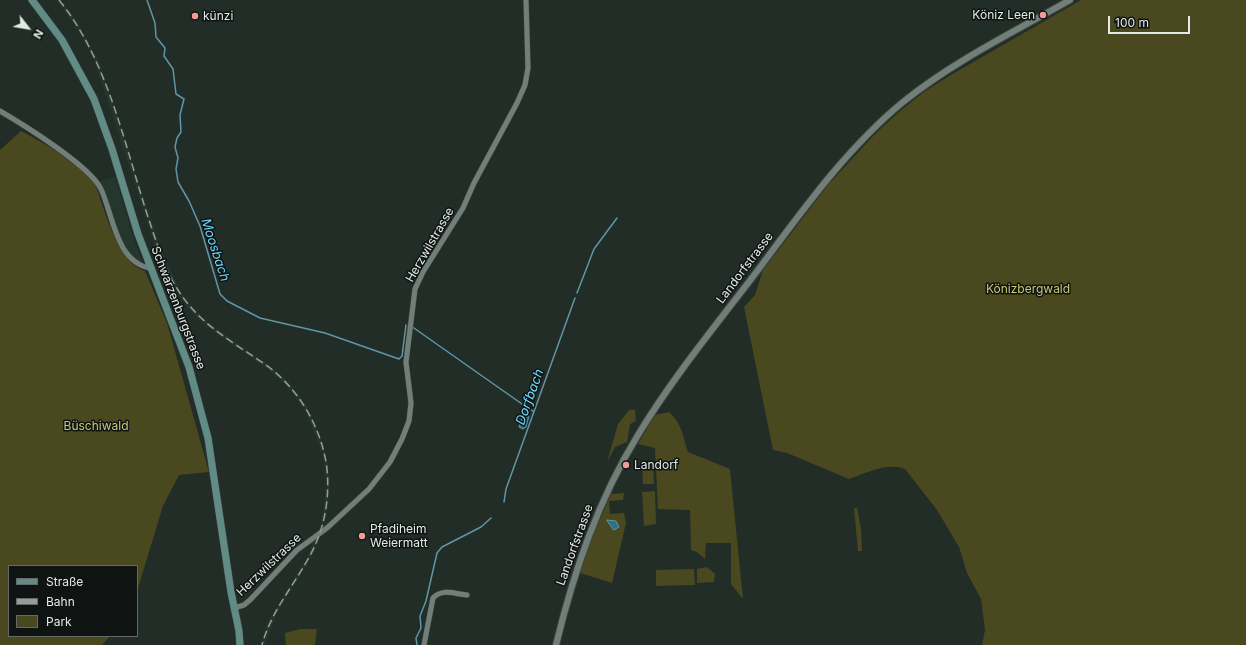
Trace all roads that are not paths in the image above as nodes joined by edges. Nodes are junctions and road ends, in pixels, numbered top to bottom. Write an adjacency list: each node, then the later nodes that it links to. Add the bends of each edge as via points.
1 (32, 0): 5 (main road, Schwarzenburgstrasse, via 70,54 94,99)
2 (526, 0): 7 (street, Herzwilstrasse, via 528,68 525,85 463,208 415,289 406,362 411,403 409,421 397,450 381,474 352,506 297,550 250,600)
3 (1070, 0): 10 (street, Landorfstrasse, via 988,46 912,95 871,132 801,213 637,436 605,497 586,541)
4 (0, 111): 5 (street, via 70,158 94,178 101,190 117,236 136,264)
5 (150, 268): 7 (main road, Schwarzenburgstrasse, via 184,353 202,410)
6 (467, 595): 9 (street, via 443,592 433,598)
7 (234, 608): 8 (main road, Schwarzenburgstrasse)
8 (240, 645)
9 (424, 645)
10 (556, 645)

